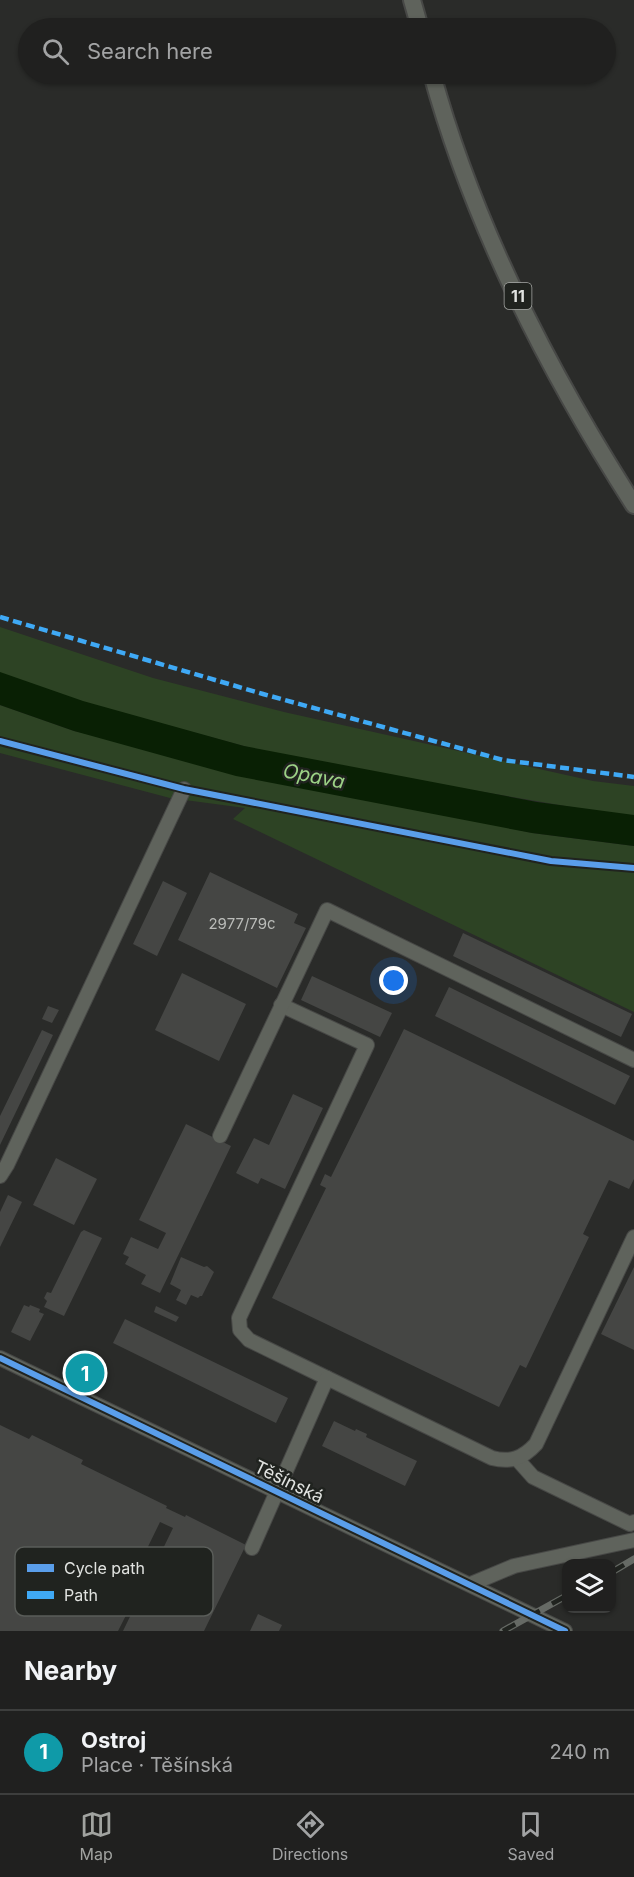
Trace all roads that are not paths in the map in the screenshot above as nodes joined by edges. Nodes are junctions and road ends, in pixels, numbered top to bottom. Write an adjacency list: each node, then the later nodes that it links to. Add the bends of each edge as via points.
1 (412, 0): 2 (main road)
2 (417, 18)
3 (435, 84): 4 (main road, 11, via 488,234 540,343 592,439)
4 (634, 504)
5 (184, 789): 9 (street)
6 (281, 1005): 7 (street, via 327,910); 8 (street); 12 (street, via 367,1045 239,1318 240,1330 249,1340)
7 (634, 1060)
8 (220, 1136)
9 (0, 1176)
10 (634, 1237): 13 (street, via 536,1444)
11 (0, 1358): 14 (street, Těšínská)
12 (327, 1378): 13 (street, via 492,1458); 14 (street)
13 (517, 1460): 15 (street, via 533,1477 630,1524)
14 (275, 1492): 17 (street); 18 (street, Těšínská)
15 (634, 1522)
16 (634, 1540): 18 (street, via 514,1566)
17 (252, 1548)
18 (471, 1584): 19 (street, Těšínská)
19 (565, 1631)

